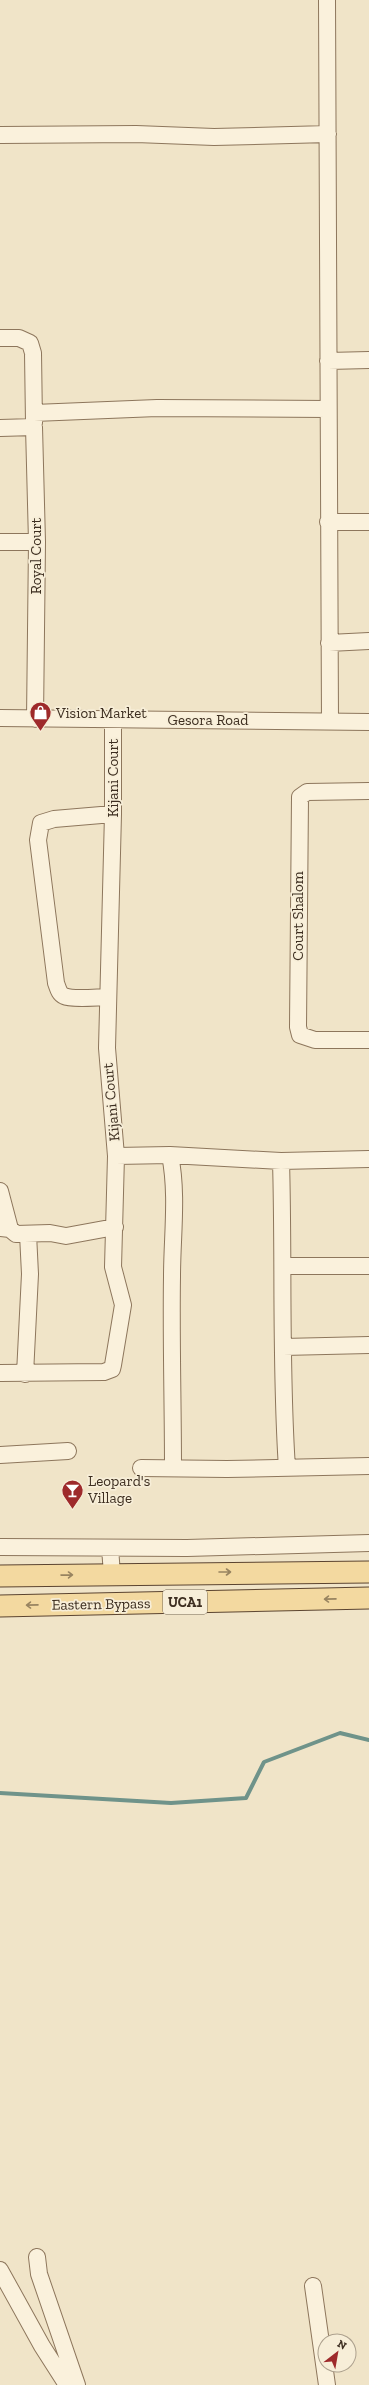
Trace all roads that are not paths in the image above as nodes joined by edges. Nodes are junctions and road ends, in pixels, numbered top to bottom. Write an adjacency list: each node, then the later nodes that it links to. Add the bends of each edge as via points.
1 (327, 0): 3 (street)
2 (0, 134): 3 (street, via 214,137)
3 (328, 134): 6 (street)
4 (0, 338): 8 (street, Royal Court, via 19,338 30,343 33,353)
5 (369, 360): 6 (street)
6 (328, 361): 7 (street)
7 (328, 409): 8 (street, via 156,408); 10 (street)
8 (34, 420): 9 (street); 13 (street, Royal Court)
9 (0, 428)
10 (328, 522): 11 (street); 15 (street)
11 (369, 522)
12 (0, 542): 13 (street)
13 (37, 542): 17 (street, Royal Court)
14 (369, 642): 15 (street)
15 (329, 643): 19 (street)
16 (0, 718): 17 (street, Gesora Road)
17 (35, 719): 18 (street, Gesora Road)
18 (113, 720): 19 (street, Gesora Road); 22 (street, Kijani Court)
19 (330, 721): 20 (street, Gesora Road)
20 (369, 722)
21 (369, 791): 24 (street, Court Shalom, via 307,792 300,797 298,806 300,1035 314,1040)
22 (113, 814): 23 (street, Kijani Court); 23 (street, via 54,819 41,823 38,840 59,992 71,997)
23 (108, 997): 25 (street, Kijani Court, via 107,1048)
24 (369, 1040)
25 (116, 1156): 26 (street); 30 (street, Kijani Court)
26 (170, 1156): 28 (street); 43 (street, via 174,1206)
27 (369, 1159): 28 (street)
28 (282, 1161): 33 (street)
29 (0, 1191): 31 (street)
30 (115, 1227): 32 (street, via 66,1236 50,1233); 38 (street, Kijani Court, via 113,1267 123,1304 112,1369 104,1372)
31 (5, 1229): 32 (street, via 16,1234)
32 (28, 1234): 38 (street, via 30,1274)
33 (284, 1266): 34 (street); 36 (street)
34 (369, 1266)
35 (369, 1345): 36 (street)
36 (283, 1347): 44 (street, via 282,1388)
37 (0, 1373): 38 (street, Kijani Court)
38 (25, 1374)
39 (68, 1452): 40 (street)
40 (0, 1454)
41 (369, 1466): 44 (street)
42 (141, 1468): 43 (street)
43 (173, 1468): 44 (street)
44 (286, 1468)
45 (369, 1544): 47 (street)
46 (0, 1547): 47 (street)
47 (110, 1548): 50 (street)
48 (199, 1572): 49 (main road, Eastern Bypass / UCA1, one-way to 49); 50 (main road, Eastern Bypass / UCA1); 53 (main road)
49 (369, 1572)
50 (112, 1574): 51 (main road, Eastern Bypass / UCA1, one-way to 50)
51 (0, 1576)
52 (369, 1598): 53 (main road, Eastern Bypass / UCA1, one-way to 53)
53 (200, 1602): 54 (main road, Eastern Bypass / UCA1, one-way to 54)
54 (0, 1606)
55 (37, 2257): 59 (street, via 39,2274)
56 (0, 2270): 58 (street)
57 (313, 2286): 60 (street)
58 (67, 2385)
59 (77, 2385)
60 (327, 2385)

